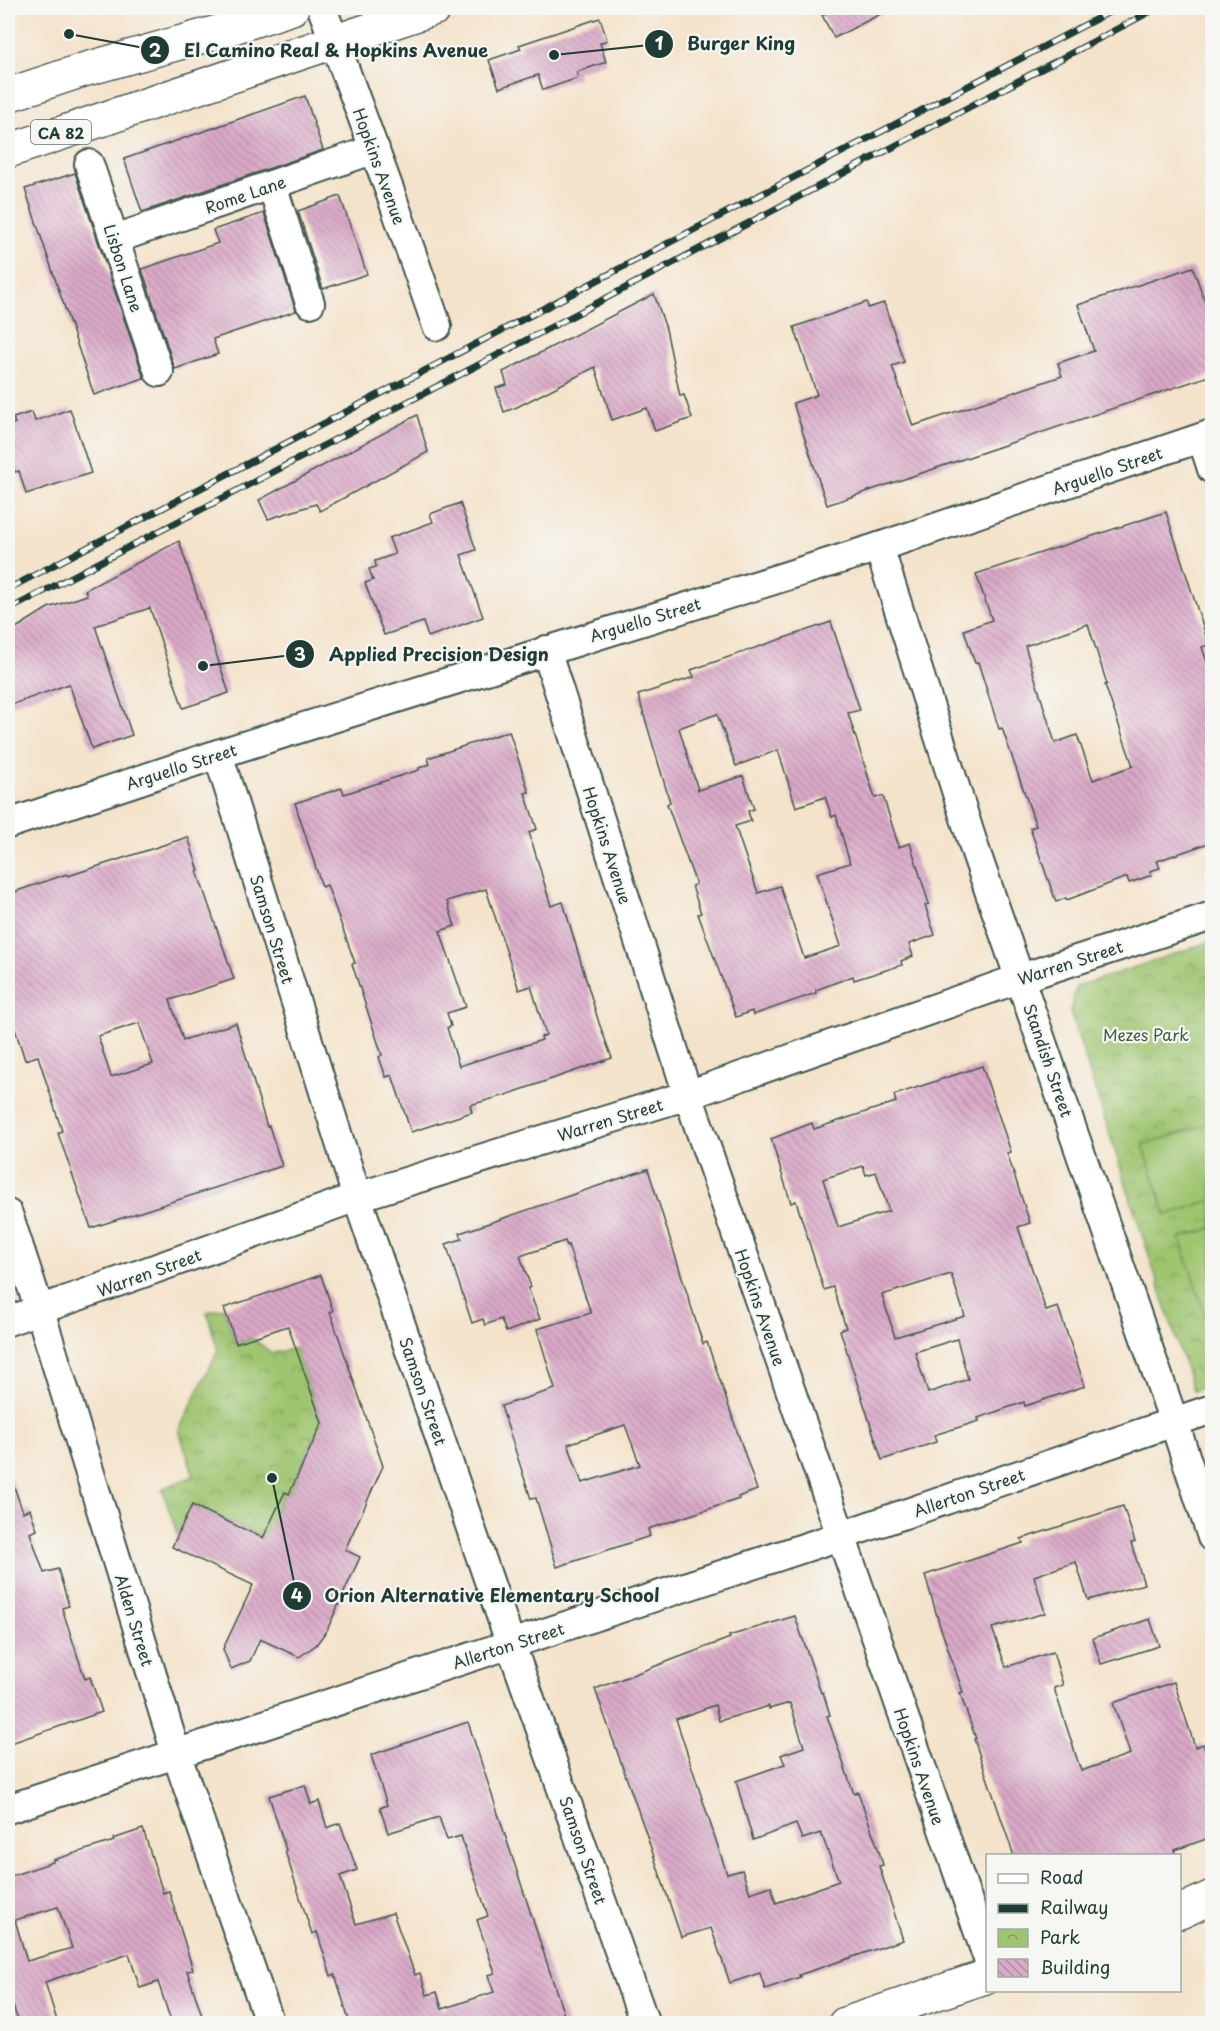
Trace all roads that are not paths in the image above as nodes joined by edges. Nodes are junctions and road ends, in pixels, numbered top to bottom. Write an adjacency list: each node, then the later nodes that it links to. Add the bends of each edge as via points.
1 (291, 8): 5 (main road)
2 (322, 8): 4 (street, Hopkins Avenue)
3 (435, 8): 4 (main road, CA 82)
4 (334, 41): 6 (street, Hopkins Avenue); 7 (main road, CA 82)
5 (8, 95)
6 (375, 149): 9 (street, Rome Lane); 12 (street, Hopkins Avenue)
7 (8, 151)
8 (89, 164): 10 (street, Lisbon Lane)
9 (272, 185): 10 (street, Rome Lane); 11 (street)
10 (115, 239): 13 (street, Lisbon Lane)
11 (310, 303)
12 (436, 326)
13 (159, 372)
14 (1207, 436): 15 (street); 16 (street, Arguello Street)
15 (1212, 469)
16 (879, 547): 17 (street, Arguello Street); 21 (street, Standish Street, via 975,850)
17 (546, 650): 18 (street, Arguello Street); 22 (street, Hopkins Avenue)
18 (218, 754): 19 (street, Arguello Street); 23 (street, Samson Street)
19 (8, 824)
20 (1212, 916): 21 (street, Warren Street)
21 (1021, 978): 22 (street, Warren Street); 28 (street, Standish Street)
22 (688, 1095): 23 (street, Warren Street); 29 (street, Hopkins Avenue)
23 (357, 1197): 25 (street, Warren Street); 31 (street, Samson Street)
24 (8, 1214): 25 (street, Alden Street)
25 (40, 1311): 26 (street, Warren Street); 32 (street, Alden Street)
26 (8, 1321)
27 (1212, 1409): 28 (street, Allerton Street)
28 (1174, 1422): 29 (street, Allerton Street); 30 (street, Standish Street)
29 (840, 1536): 31 (street, Allerton Street); 36 (street, Hopkins Avenue)
30 (1212, 1537)
31 (511, 1644): 32 (street, Allerton Street); 39 (street, Samson Street)
32 (176, 1753): 33 (street, Allerton Street); 38 (street, Alden Street)
33 (8, 1809)
34 (1212, 1897): 35 (main road)
35 (1181, 1911)
36 (986, 1956)
37 (986, 1976): 40 (main road)
38 (270, 2024)
39 (645, 2024)
40 (845, 2024)

